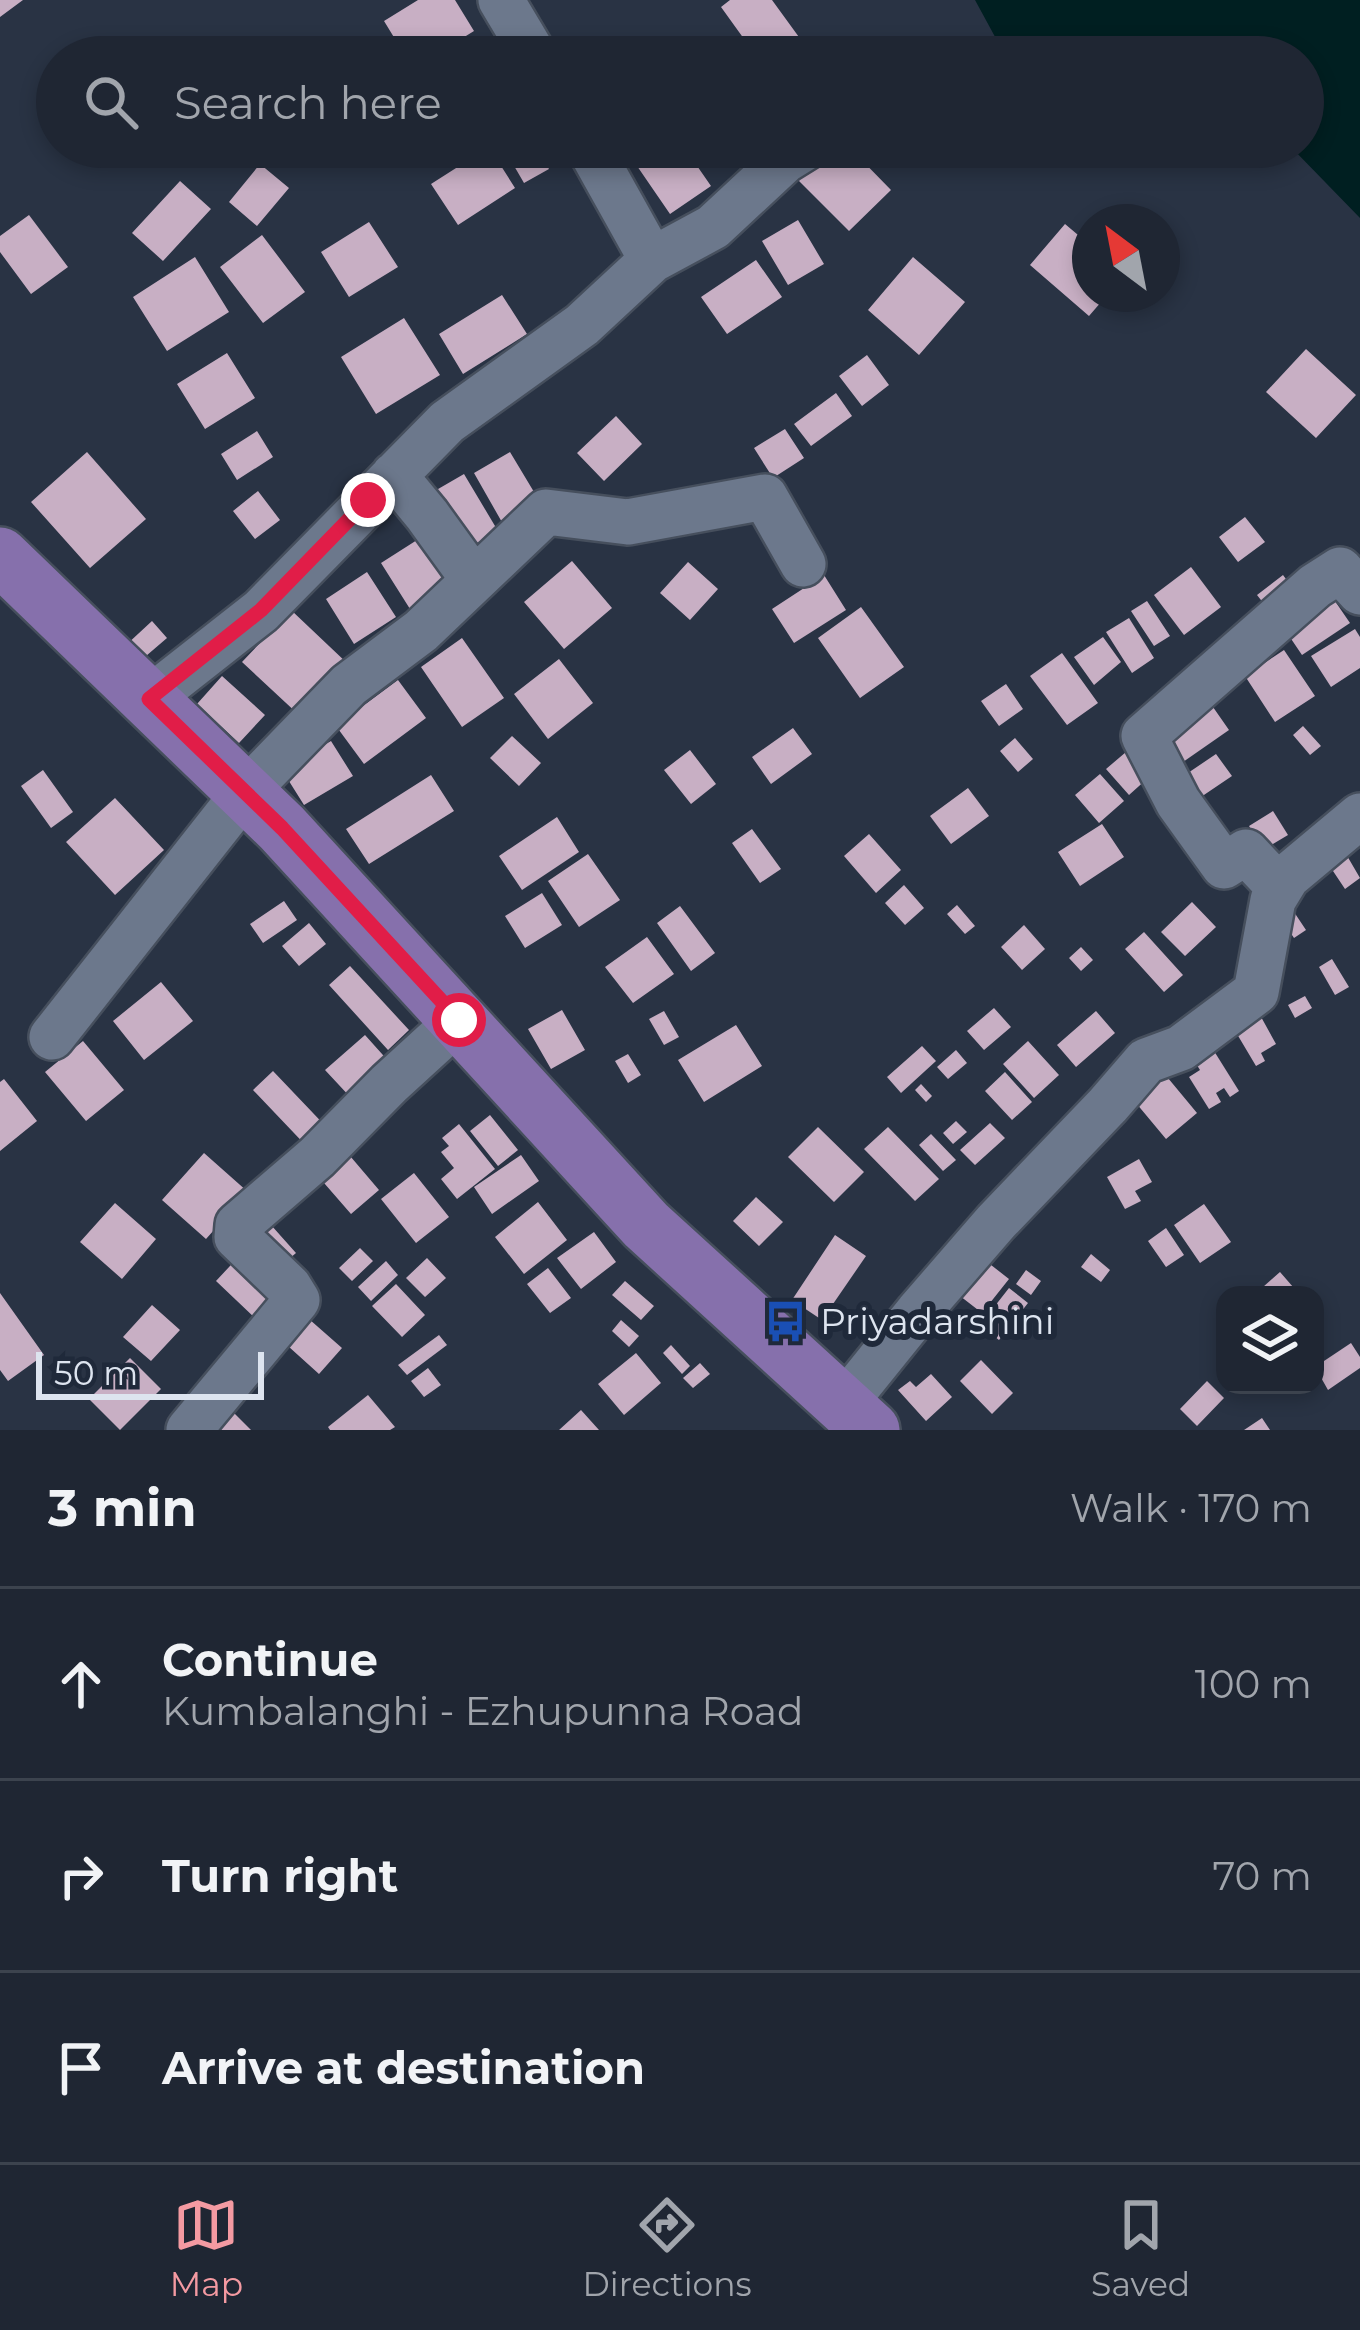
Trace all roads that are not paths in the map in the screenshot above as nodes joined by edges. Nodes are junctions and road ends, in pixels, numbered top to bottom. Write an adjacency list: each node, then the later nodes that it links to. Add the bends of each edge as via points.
1 (501, 0): 2 (street)
2 (522, 36)
3 (601, 168): 5 (street)
4 (776, 168): 5 (street, via 713,227)
5 (652, 260): 6 (street, via 582,325 447,422)
6 (394, 475): 9 (street); 11 (street, via 261,610)
7 (803, 564): 9 (street, via 766,497 628,522 546,512)
8 (4, 565): 11 (main road)
9 (474, 580): 12 (street, via 349,685)
10 (1359, 589): 14 (street, via 1340,570 1315,586 1144,736 1223,866 1246,852)
11 (149, 699): 12 (main road)
12 (245, 792): 15 (main road); 16 (street)
13 (1360, 816): 14 (street)
14 (1280, 888): 17 (street, via 1256,992 1181,1048 1146,1061 918,1312)
15 (459, 1020): 17 (main road, via 646,1226); 18 (street, via 238,1225 237,1237 297,1300)
16 (52, 1037)
17 (857, 1417)
18 (189, 1430)

